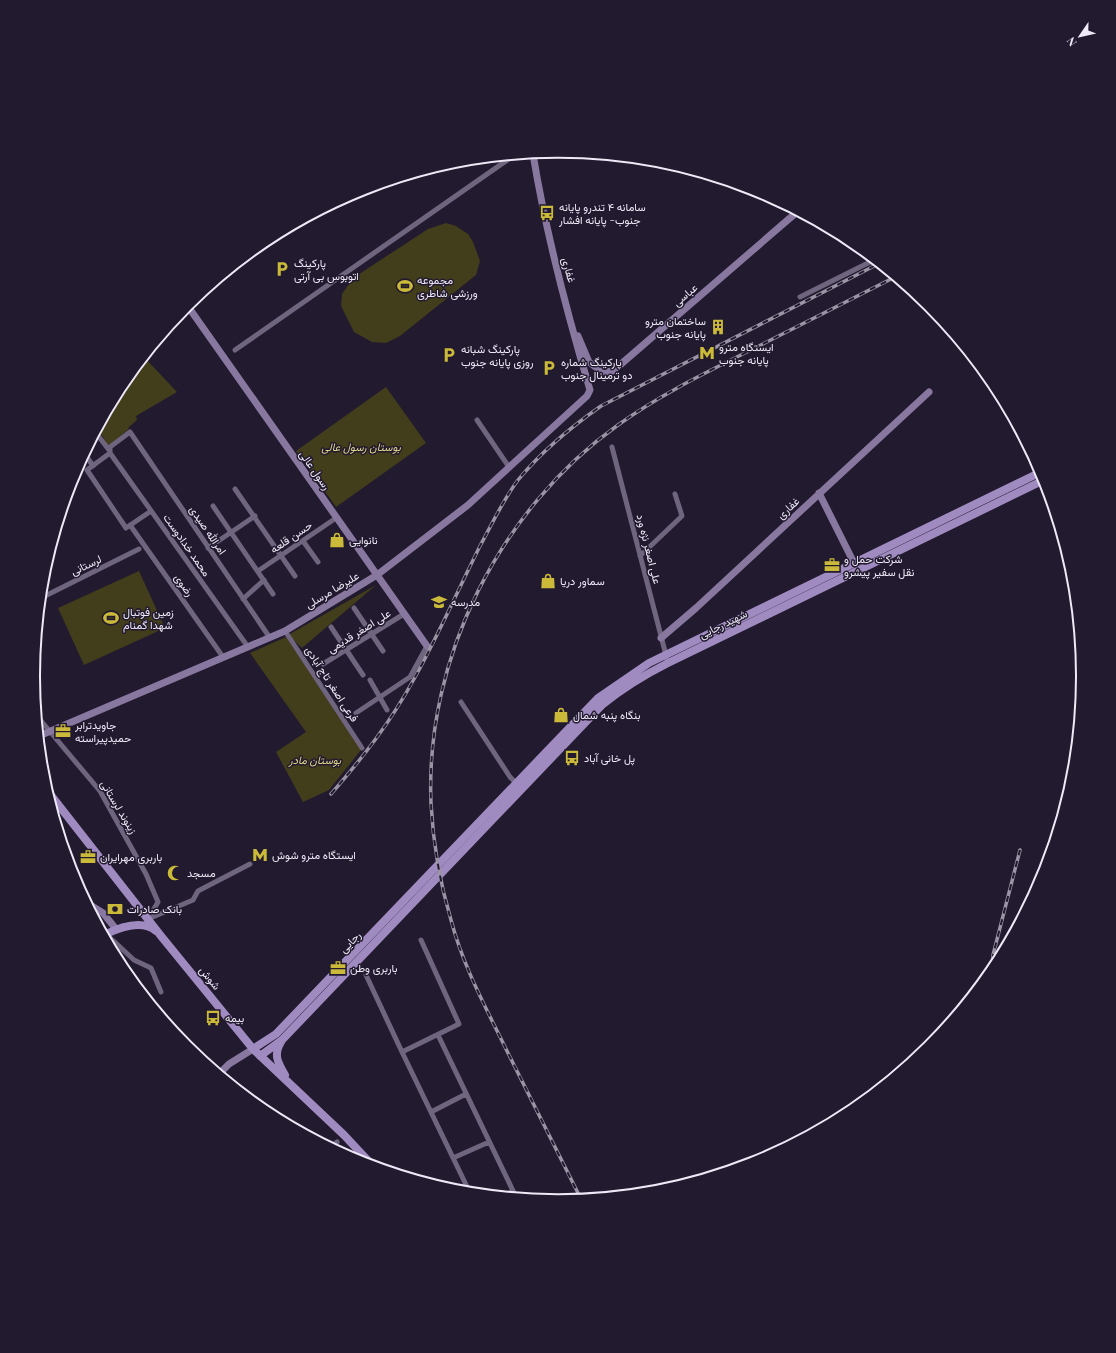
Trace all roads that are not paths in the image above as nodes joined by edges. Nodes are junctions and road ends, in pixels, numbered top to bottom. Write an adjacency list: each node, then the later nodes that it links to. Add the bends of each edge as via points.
1 (534, 159): 7 (street, غفاری, via 540,199)
2 (505, 162): 8 (street)
3 (793, 215): 7 (street, عباسی, via 608,373 599,371 589,362)
4 (869, 263): 5 (street)
5 (800, 297)
6 (191, 311): 26 (street, رسول عالی)
7 (569, 312): 9 (street, غفاری)
8 (234, 350)
9 (590, 390): 17 (street, علیرضا مرسلی, via 570,413)
10 (929, 392): 21 (street, غفاری)
11 (477, 420): 17 (street)
12 (99, 437): 14 (street, محمد خدادوست)
13 (612, 447): 33 (street, علی اصغر نژه ورد)
14 (110, 452): 16 (street); 24 (street, محمد خدادوست); 30 (street, امرالله صیدی, via 110,447 130,432)
15 (88, 458): 16 (street)
16 (93, 466): 27 (street, رضوی, via 87,470 126,528)
17 (509, 467): 37 (street, علیرضا مرسلی, via 468,505)
18 (1035, 475): 35 (main road, شهید رجایی)
19 (1039, 483): 55 (main road, شهید رجایی)
20 (235, 489): 25 (street)
21 (819, 493): 35 (street); 49 (street, غفاری)
22 (675, 494): 33 (street, via 682,516)
23 (213, 506): 28 (street)
24 (151, 511): 27 (street); 51 (street, محمد خدادوست)
25 (255, 516): 28 (street); 32 (street)
26 (336, 518): 29 (street, حسن قلعه); 37 (street, رسول عالی)
27 (130, 525): 54 (street, رضوی)
28 (231, 532): 30 (street); 36 (street)
29 (303, 541): 32 (street, حسن قلعه); 34 (street)
30 (208, 548): 42 (street, امرالله صیدی)
31 (139, 549): 41 (street, لرستانی)
32 (282, 555): 36 (street, حسن قلعه); 38 (street)
33 (640, 556): 49 (street, علی اصغر نژه ورد)
34 (318, 562)
35 (854, 563): 55 (main road, شهید رجایی)
36 (258, 572): 39 (street)
37 (377, 575): 44 (street, رسول عالی); 46 (street, علیرضا مرسلی)
38 (296, 576)
39 (264, 580): 40 (street); 42 (street)
40 (273, 594)
41 (46, 595)
42 (243, 599): 48 (street, امرالله صیدی)
43 (354, 608): 47 (street)
44 (404, 614): 47 (street, علی اصغر قدیمی); 50 (street, رسول عالی)
45 (331, 627): 52 (street)
46 (285, 631): 48 (street, علیرضا مرسلی); 66 (street, فرعی اصغر تاج آبادی)
47 (373, 634): 52 (street, علی اصغر قدیمی); 53 (street)
48 (270, 638): 51 (street, علیرضا مرسلی)
49 (661, 638): 55 (street, علی اصغر نژه ورد)
50 (427, 646): 59 (street, via 410,677)
51 (248, 647): 54 (street, علیرضا مرسلی)
52 (346, 650): 56 (street, علی اصغر قدیمی); 57 (street)
53 (383, 651)
54 (223, 657): 64 (street, علیرضا مرسلی)
55 (667, 659): 67 (main road, شهید رجایی, via 649,663 598,698); 70 (main road, شهید رجایی, via 602,705)
56 (323, 664)
57 (363, 675)
58 (370, 680): 59 (street)
59 (380, 697): 61 (street); 62 (street)
60 (461, 702): 67 (street)
61 (387, 710)
62 (356, 713)
63 (42, 722): 64 (street, زینوند لرستانی)
64 (50, 731): 65 (street, علیرضا مرسلی); 73 (street, زینوند لرستانی, via 100,791 146,874 158,902)
65 (43, 734)
66 (362, 748)
67 (517, 784): 69 (main road, شهید رجایی)
68 (56, 801): 73 (main road, شوش)
69 (458, 845): 83 (main road, رجایی, via 276,1034)
70 (460, 854): 82 (main road, رجایی)
71 (250, 864): 73 (street, via 198,891 192,900)
72 (94, 907): 74 (street, via 103,913)
73 (148, 919): 76 (main road, شوش)
74 (116, 929): 75 (main road); 76 (main road, via 146,926 153,928)
75 (108, 933)
76 (161, 936): 84 (main road, شوش)
77 (421, 940): 81 (street, via 460,1024)
78 (115, 944): 80 (street, via 140,964 151,968)
79 (366, 975): 85 (street)
80 (161, 992)
81 (438, 1035): 85 (street); 89 (street)
82 (282, 1040): 83 (main road, رجایی); 88 (main road, via 276,1055)
83 (269, 1045): 84 (main road, رجایی); 86 (main road)
84 (249, 1051): 86 (main road, شوش); 87 (street)
85 (402, 1052): 90 (street)
86 (260, 1056): 88 (main road, شوش)
87 (222, 1071)
88 (288, 1081): 92 (main road, شوش)
89 (466, 1094): 90 (street); 91 (street)
90 (431, 1112): 93 (street)
91 (489, 1142): 93 (street); 95 (street)
92 (366, 1157)
93 (453, 1158): 94 (street)
94 (467, 1186)
95 (513, 1191)

